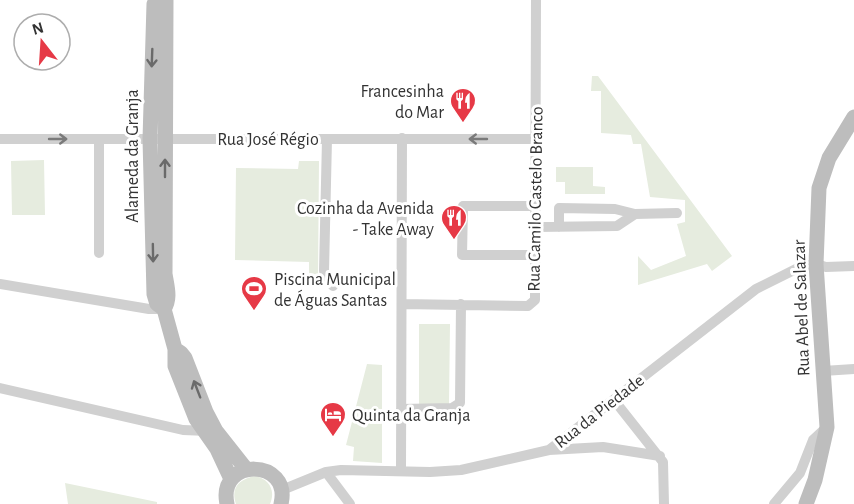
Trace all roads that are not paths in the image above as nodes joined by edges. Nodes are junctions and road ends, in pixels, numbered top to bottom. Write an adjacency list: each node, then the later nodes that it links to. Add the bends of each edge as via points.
1 (156, 0): 10 (street, Alameda da Granja, one-way to 10)
2 (166, 0): 10 (street, Alameda da Granja)
3 (536, 0): 8 (street, Rua Camilo Castelo Branco)
4 (854, 117): 18 (street, Rua Abel de Salazar, via 829,158 819,188)
5 (402, 138): 7 (street, Rua José Régio); 8 (street, Rua José Régio, one-way to 5); 22 (street)
6 (0, 139): 9 (street, Rua José Régio, one-way to 9)
7 (327, 139): 10 (street, Rua José Régio); 21 (street, via 324,271)
8 (537, 139): 11 (street, Rua Camilo Castelo Branco)
9 (99, 140): 10 (street, Rua José Régio); 16 (street)
10 (158, 140): 24 (street, Alameda da Granja, via 168,293)
11 (536, 206): 14 (street, Rua Camilo Castelo Branco); 17 (street, via 463,206 462,255)
12 (677, 213): 13 (street)
13 (635, 214): 15 (street, via 617,226); 15 (street, via 615,209 559,208)
14 (536, 227): 15 (street); 17 (street, Rua Camilo Castelo Branco)
15 (559, 227)
16 (99, 254)
17 (536, 255): 23 (street, Rua Camilo Castelo Branco, via 535,300 528,306)
18 (816, 264): 19 (street); 26 (street, Rua Abel de Salazar); 28 (street, Rua da Piedade, via 800,267 756,289)
19 (854, 266)
20 (0, 285): 24 (street)
21 (333, 286)
22 (402, 304): 23 (street, Rua Camilo Castelo Branco); 29 (street)
23 (461, 304): 29 (street, via 460,403 452,408)
24 (164, 309): 31 (street, Alameda da Granja, via 175,349 175,366 196,419)
25 (854, 369): 26 (street)
26 (823, 371): 30 (street, Rua Abel de Salazar)
27 (0, 388): 31 (street, via 183,430)
28 (614, 400): 32 (street, Rua da Piedade); 33 (street)
29 (401, 409): 35 (street)
30 (827, 427): 42 (street, via 813,440 800,473); 43 (street, Rua Abel de Salazar)
31 (209, 431): 34 (street, Alameda da Granja); 37 (street, Alameda da Granja)
32 (549, 450): 33 (street, via 603,447); 35 (street, Rua da Piedade, via 461,470)
33 (660, 456): 41 (street)
34 (246, 469): 37 (street); 38 (street, via 264,470 278,481)
35 (401, 471): 36 (street, Rua da Piedade)
36 (326, 472): 38 (street, Rua da Piedade); 40 (street)
37 (231, 479): 39 (street)
38 (281, 497)
39 (227, 504)
40 (350, 504)
41 (663, 504)
42 (774, 504)
43 (806, 504)

